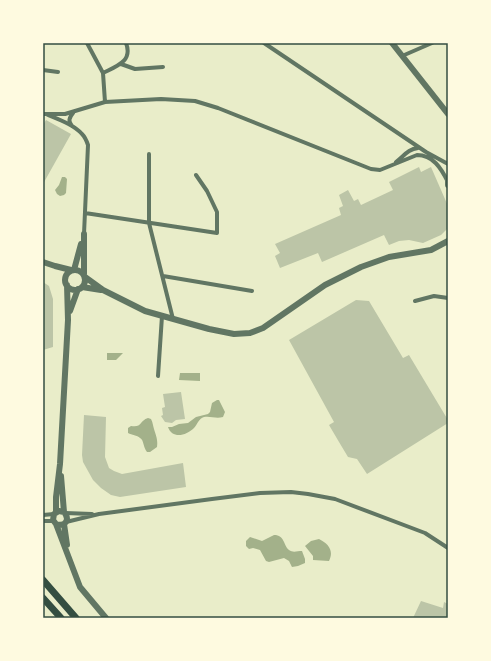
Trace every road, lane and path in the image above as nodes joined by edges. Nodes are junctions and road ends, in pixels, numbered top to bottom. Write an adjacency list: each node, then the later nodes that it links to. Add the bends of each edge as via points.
1 (87, 43): 11 (street)
2 (126, 43): 7 (street, via 128,50)
3 (264, 43): 17 (street)
4 (392, 43): 6 (street)
5 (432, 43): 6 (street)
6 (402, 56): 15 (street)
7 (122, 64): 8 (street, via 135,69); 11 (street)
8 (163, 67)
9 (43, 70): 10 (street)
10 (58, 72)
11 (104, 73): 12 (street)
12 (106, 102): 13 (street); 20 (street, via 161,99 195,101 371,170)
13 (73, 112): 14 (street); 16 (street, via 69,122)
14 (45, 114): 16 (street)
15 (448, 114)
16 (74, 128): 24 (street, via 83,134 88,145)
17 (419, 148): 19 (street); 20 (street, via 412,148)
18 (149, 154): 25 (street)
19 (448, 164)
20 (389, 166): 23 (street, via 417,155 428,157 437,164)
21 (196, 175): 25 (street, via 217,212 217,233)
22 (448, 179): 23 (street)
23 (448, 184)
24 (85, 213): 25 (street); 26 (street)
25 (150, 223): 34 (street)
26 (84, 234): 32 (street); 33 (street)
27 (448, 237): 29 (street)
28 (448, 241): 29 (street)
29 (442, 244): 43 (street, via 431,250 389,257 361,267 325,285 263,328 250,333 234,334)
30 (43, 262): 31 (street)
31 (55, 266): 32 (street); 35 (street)
32 (73, 270): 33 (street, via 81,271); 35 (street, via 67,275)
33 (84, 275): 36 (street); 37 (street)
34 (163, 276): 38 (street); 43 (street)
35 (66, 283): 36 (street, via 73,290); 41 (street)
36 (80, 288): 37 (street); 41 (street)
37 (103, 290): 42 (street, via 145,311)
38 (252, 291)
39 (448, 298): 40 (street, via 434,296)
40 (415, 301)
41 (69, 315): 45 (street)
42 (162, 316): 43 (street); 44 (street)
43 (173, 319)
44 (158, 376)
45 (60, 464): 46 (street); 47 (street)
46 (65, 512): 47 (street); 48 (street); 52 (street)
47 (55, 513): 49 (street); 51 (street)
48 (99, 514): 52 (street); 53 (street, via 260,493 291,492 335,499 425,533)
49 (43, 515)
50 (43, 521): 51 (street)
51 (55, 523): 52 (street); 54 (street)
52 (65, 523): 54 (street)
53 (448, 548)
54 (68, 557): 59 (street, via 80,587)
55 (44, 581): 58 (main road)
56 (43, 598): 57 (main road)
57 (61, 618)
58 (76, 618)
59 (106, 618)

